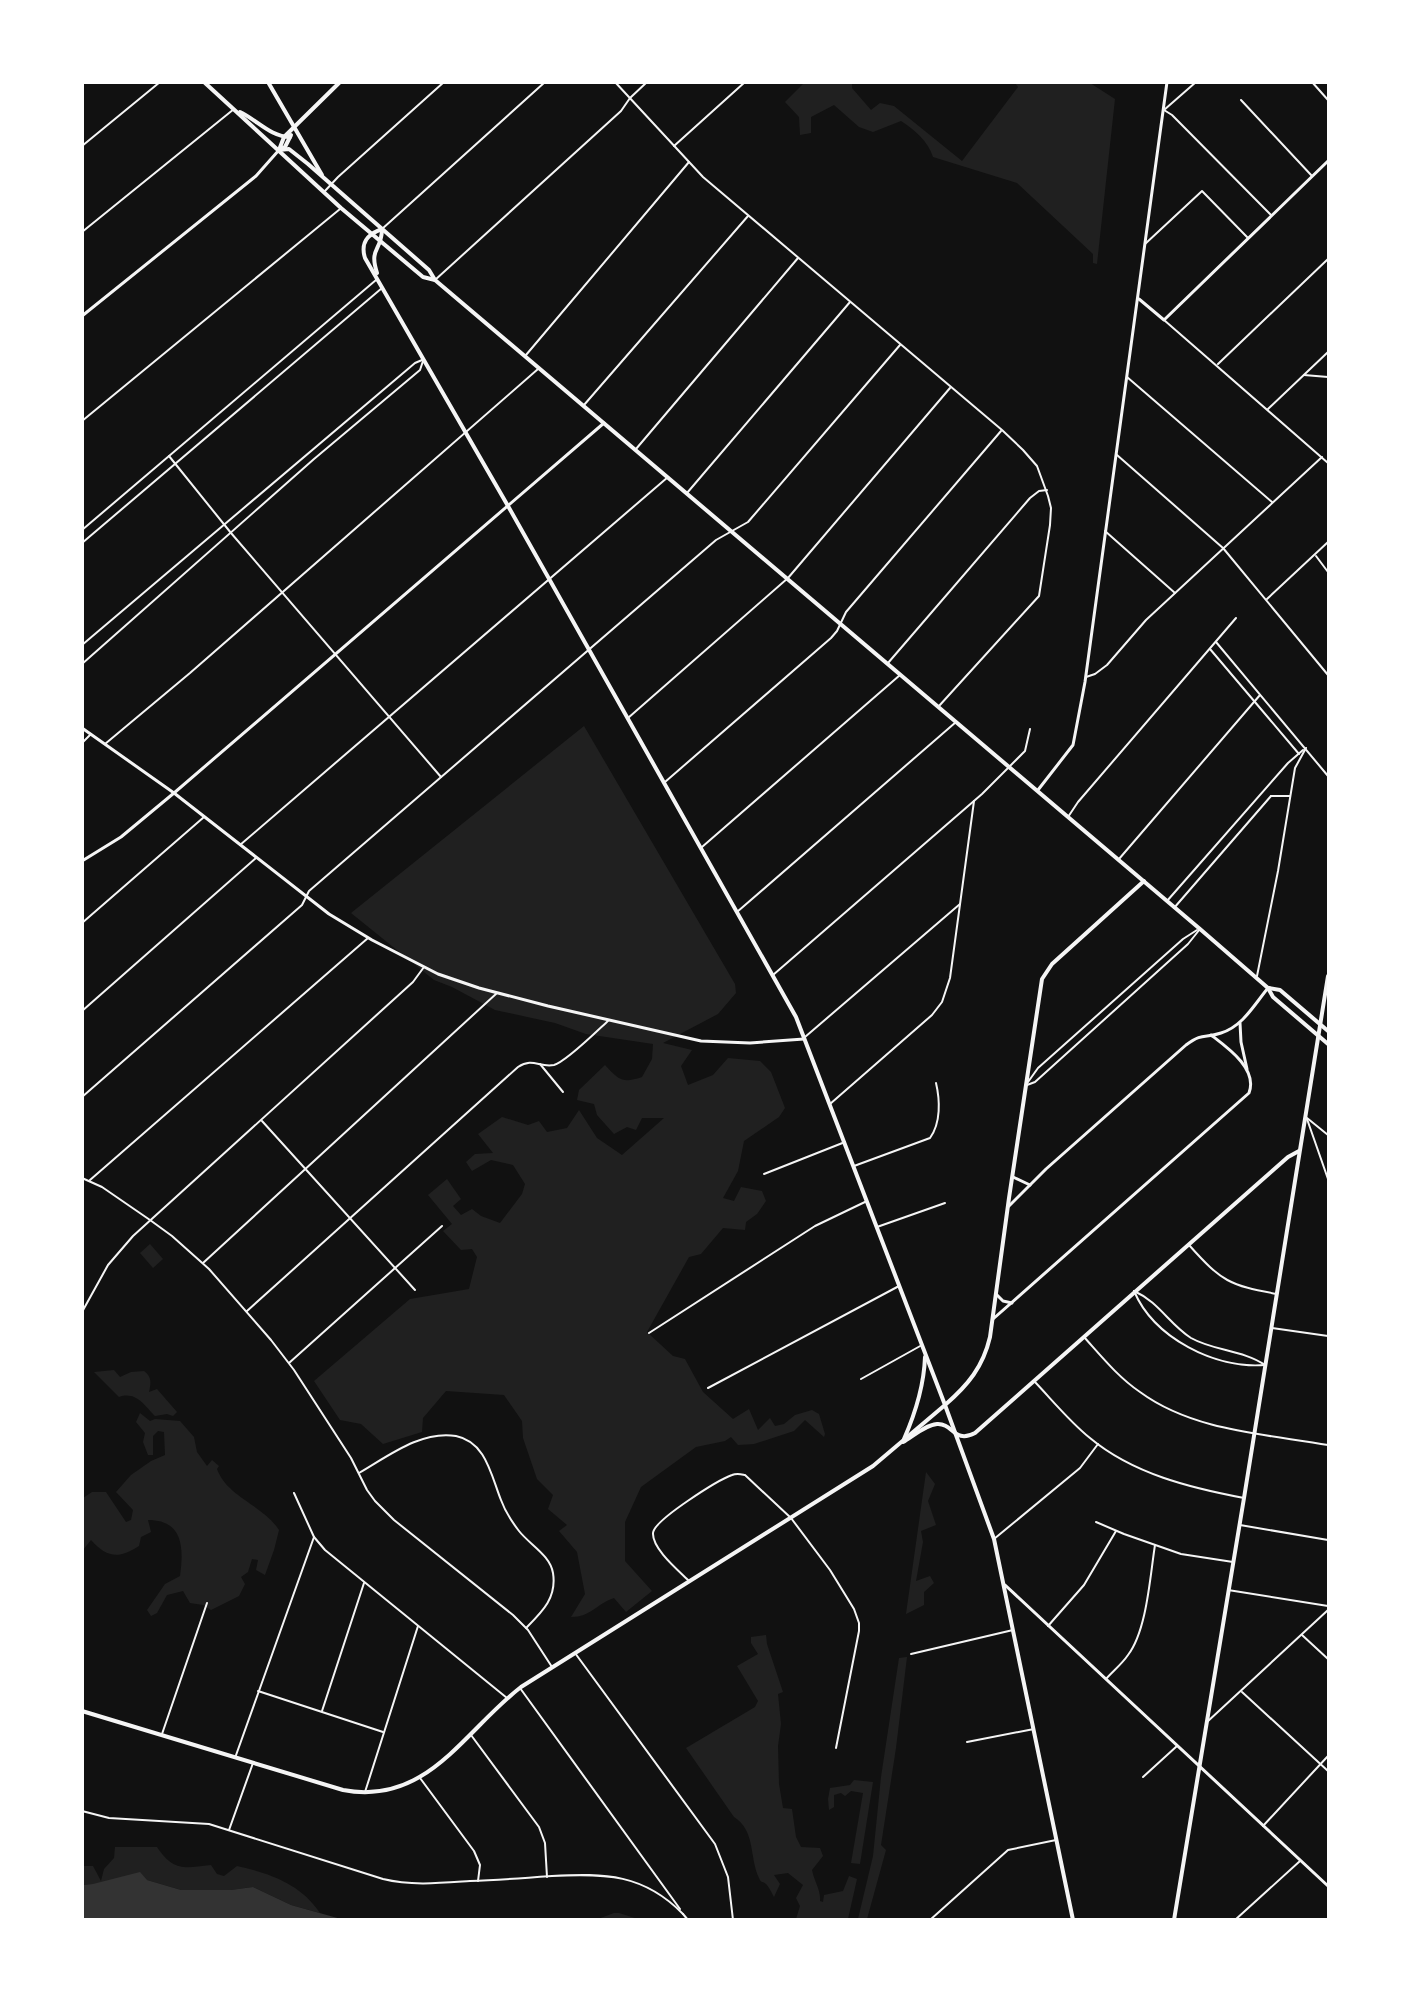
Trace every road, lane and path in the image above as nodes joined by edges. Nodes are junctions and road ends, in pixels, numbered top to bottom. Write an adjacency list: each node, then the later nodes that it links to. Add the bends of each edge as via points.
1 (160, 82): 21 (street)
2 (204, 82): 16 (main road)
3 (268, 82): 18 (main road)
4 (340, 82): 18 (main road)
5 (444, 82): 27 (street)
6 (545, 82): 32 (street)
7 (615, 82): 13 (street)
8 (647, 82): 13 (street)
9 (744, 82): 22 (street)
10 (1167, 82): 17 (street)
11 (1196, 82): 17 (street)
12 (1312, 82): 15 (street)
13 (630, 98): 22 (street); 41 (street, via 621,111)
14 (1241, 100): 26 (street)
15 (1329, 100)
16 (234, 109): 19 (main road); 23 (main road); 33 (street)
17 (1164, 110): 30 (street); 37 (street)
18 (294, 128): 19 (main road); 20 (main road); 27 (main road)
19 (284, 137): 20 (main road); 23 (main road)
20 (290, 137): 23 (main road)
21 (82, 146)
22 (674, 146): 25 (street)
23 (279, 150): 27 (main road, via 291,150); 28 (main road); 45 (street, via 256,176)
24 (1329, 160): 26 (street)
25 (689, 162): 31 (street); 49 (street)
26 (1312, 176): 30 (street)
27 (331, 185): 28 (street); 32 (main road)
28 (324, 192): 29 (main road)
29 (341, 208): 34 (main road); 61 (street)
30 (1271, 215): 35 (street)
31 (748, 216): 38 (street); 59 (street)
32 (382, 229): 34 (main road); 36 (main road); 41 (main road, via 429,270)
33 (82, 232)
34 (371, 233): 36 (main road); 40 (main road, via 363,253)
35 (1248, 238): 37 (street, via 1202,191); 46 (street)
36 (382, 242): 40 (main road, via 373,256); 41 (main road, via 423,277)
37 (1145, 244): 43 (street)
38 (798, 258): 44 (street); 65 (street)
39 (1329, 259): 51 (street)
40 (378, 277): 42 (main road); 53 (street)
41 (435, 280): 49 (main road)
42 (383, 287): 50 (main road); 55 (street)
43 (1139, 299): 46 (street); 56 (street)
44 (850, 302): 47 (street); 73 (street)
45 (82, 316)
46 (1164, 320): 51 (street)
47 (900, 345): 58 (street); 81 (street, via 748,522)
48 (1329, 352): 54 (street)
49 (526, 356): 52 (main road)
50 (424, 359): 64 (main road); 77 (street); 82 (street, via 420,370)
51 (1217, 364): 60 (street)
52 (540, 368): 59 (main road); 64 (street)
53 (271, 369): 55 (street); 67 (street)
54 (1304, 375): 57 (street); 60 (street)
55 (277, 377): 70 (street)
56 (1126, 377): 66 (street); 74 (street)
57 (1329, 377)
58 (951, 387): 63 (street); 89 (street)
59 (584, 405): 62 (main road)
60 (1268, 409): 68 (street)
61 (82, 421)
62 (604, 423): 65 (main road); 75 (street)
63 (1002, 430): 72 (street, via 1037,466); 94 (street, via 875,577)
64 (466, 433): 75 (main road); 90 (street)
65 (636, 449): 71 (main road)
66 (1116, 454): 80 (street); 85 (street)
67 (169, 456): 70 (street); 76 (street)
68 (1322, 457): 69 (street); 74 (street)
69 (1329, 463)
70 (175, 465): 77 (street); 78 (street)
71 (668, 477): 73 (main road); 88 (street)
72 (1047, 490): 100 (street, via 1030,498); 107 (street, via 1050,514 1039,596)
73 (687, 493): 81 (main road)
74 (1273, 503): 85 (street)
75 (508, 506): 88 (main road); 99 (street)
76 (97, 518): 78 (street); 79 (street)
77 (224, 525): 82 (street); 96 (street)
78 (103, 526): 84 (street)
79 (82, 530)
80 (1105, 531): 91 (street); 104 (street)
81 (732, 532): 89 (main road); 98 (street, via 716,540)
82 (231, 533): 90 (street); 101 (street)
83 (1329, 542): 86 (street)
84 (82, 543)
85 (1223, 548): 91 (street); 92 (street)
86 (1315, 554): 87 (street); 92 (street)
87 (1329, 572)
88 (549, 578): 98 (main road); 108 (street)
89 (788, 578): 94 (main road); 109 (street)
90 (282, 592): 99 (street); 115 (street)
91 (1174, 593): 104 (street, via 1107,665)
92 (1266, 600): 103 (street)
93 (1236, 618): 95 (street)
94 (841, 624): 100 (main road); 121 (street, via 823,645)
95 (1216, 642): 97 (street); 105 (street)
96 (82, 645)
97 (1210, 649): 106 (street); 129 (street)
98 (590, 650): 109 (main road); 120 (street)
99 (336, 654): 108 (street); 124 (street)
100 (888, 663): 102 (main road)
101 (82, 664)
102 (900, 675): 107 (main road); 131 (street)
103 (1329, 675)
104 (1086, 677): 123 (street, via 1073,745)
105 (1260, 695): 106 (street); 116 (street)
106 (1254, 701): 117 (street); 133 (street)
107 (938, 706): 110 (main road)
108 (389, 716): 120 (street); 130 (street)
109 (628, 718): 121 (main road)
110 (956, 722): 118 (main road); 140 (street)
111 (82, 728): 113 (street)
112 (1030, 729): 118 (street, via 1025,751)
113 (91, 734): 114 (street); 115 (street)
114 (82, 743)
115 (105, 744): 124 (street)
116 (1305, 748): 117 (street); 119 (street); 126 (street, via 1295,768)
117 (1299, 754): 122 (street)
118 (1008, 766): 123 (main road); 127 (street)
119 (1329, 776)
120 (441, 777): 136 (street)
121 (664, 782): 131 (main road)
122 (1264, 790): 125 (street); 137 (street)
123 (1038, 791): 129 (main road)
124 (174, 794): 128 (street); 134 (street, via 121,837)
125 (1270, 796): 126 (street); 139 (street)
126 (1290, 796): 147 (street)
127 (974, 801): 138 (street); 145 (street)
128 (204, 817): 130 (street); 141 (street)
129 (1068, 817): 133 (main road)
130 (240, 845): 132 (street)
131 (702, 847): 140 (main road)
132 (256, 858): 136 (street); 150 (street)
133 (1119, 860): 135 (main road)
134 (82, 861)
135 (1144, 881): 137 (main road); 162 (main road, via 1044,974)
136 (306, 896): 143 (street); 164 (street, via 294,913)
137 (1167, 901): 139 (main road)
138 (960, 904): 157 (street); 165 (street, via 950,978 942,1002 925,1023)
139 (1174, 908): 142 (main road)
140 (737, 912): 145 (main road)
141 (82, 923)
142 (1200, 929): 147 (main road); 162 (street, via 1183,939 1038,1068); 162 (street, via 1044,1075)
143 (368, 938): 144 (street); 177 (street)
144 (424, 967): 149 (street); 167 (street, via 405,990)
145 (773, 975): 157 (main road)
146 (1329, 976): 153 (main road)
147 (1256, 978): 148 (main road)
148 (1268, 988): 152 (street); 153 (main road, via 1280,990); 156 (main road, via 1273,997)
149 (497, 993): 151 (street); 172 (street)
150 (82, 1011)
151 (609, 1020): 157 (street, via 708,1042); 159 (street, via 559,1063)
152 (1240, 1023): 155 (street); 160 (street)
153 (1320, 1023): 154 (main road); 156 (main road)
154 (1329, 1031)
155 (1211, 1035): 160 (street); 178 (street, via 1198,1036 1186,1045)
156 (1318, 1035): 158 (main road); 166 (main road)
157 (804, 1039): 165 (main road)
158 (1329, 1044)
159 (539, 1063): 163 (street); 182 (street, via 518,1067)
160 (1247, 1069): 194 (street, via 1252,1081 1246,1096)
161 (936, 1083): 171 (street, via 939,1108 933,1135 921,1143)
162 (1026, 1085): 174 (main road)
163 (563, 1092)
164 (82, 1097)
165 (830, 1104): 169 (main road)
166 (1306, 1116): 168 (street); 170 (main road); 176 (street)
167 (261, 1120): 172 (street); 183 (street)
168 (1329, 1135)
169 (845, 1142): 171 (main road); 173 (street)
170 (1299, 1151): 186 (main road); 193 (main road)
171 (854, 1166): 179 (main road)
172 (306, 1167): 182 (street); 187 (street)
173 (764, 1174)
174 (1012, 1176): 178 (street); 181 (main road)
175 (82, 1178): 177 (street)
176 (1329, 1179)
177 (89, 1180): 183 (street)
178 (1030, 1185): 181 (street)
179 (867, 1201): 185 (main road); 199 (street, via 809,1230)
180 (945, 1203): 185 (street)
181 (1008, 1207): 192 (main road)
182 (350, 1217): 188 (street); 195 (street)
183 (150, 1220): 187 (street); 196 (street, via 108,1265)
184 (442, 1226): 188 (street)
185 (877, 1227): 189 (main road)
186 (1189, 1244): 191 (main road); 193 (street, via 1225,1280)
187 (203, 1263): 195 (street)
188 (396, 1268): 190 (street); 204 (street)
189 (899, 1286): 202 (main road); 208 (street)
190 (415, 1290)
191 (1134, 1291): 201 (main road); 205 (street, via 1148,1298 1193,1339); 205 (street, via 1156,1323 1184,1344 1224,1361)
192 (996, 1294): 194 (street); 197 (main road)
193 (1278, 1294): 198 (main road)
194 (1012, 1303): 197 (street)
195 (246, 1311): 204 (street)
196 (82, 1312)
197 (993, 1319): 209 (main road, via 978,1370)
198 (1272, 1328): 200 (street); 205 (main road)
199 (649, 1333)
200 (1329, 1336)
201 (1084, 1337): 207 (main road); 210 (street, via 1115,1372 1154,1402 1192,1419)
202 (922, 1345): 203 (main road); 206 (street)
203 (925, 1354): 209 (main road); 212 (main road, via 914,1415)
204 (289, 1363): 215 (street)
205 (1265, 1365): 210 (main road)
206 (861, 1379)
207 (1035, 1381): 211 (main road, via 975,1433); 213 (street, via 1072,1423)
208 (708, 1388)
209 (945, 1405): 211 (main road); 212 (main road)
210 (1254, 1432): 214 (street); 217 (main road)
211 (957, 1435): 212 (main road, via 936,1424); 223 (main road)
212 (902, 1443): 218 (main road)
213 (1098, 1444): 217 (street, via 1164,1478); 223 (street, via 1080,1468)
214 (1329, 1445)
215 (359, 1473): 235 (street, via 369,1494 383,1510); 235 (street, via 426,1438 455,1436 478,1448 508,1515 553,1570 549,1602)
216 (294, 1493): 222 (street)
217 (1244, 1498): 220 (main road)
218 (792, 1518): 227 (main road); 227 (street, via 744,1475 733,1474 721,1480 665,1517 654,1530 659,1549); 256 (street, via 830,1570 858,1619 859,1631)
219 (1096, 1522): 221 (street)
220 (1239, 1525): 224 (street); 226 (main road)
221 (1116, 1531): 225 (street); 234 (street, via 1084,1585)
222 (314, 1537): 228 (street); 244 (street)
223 (994, 1539): 229 (main road)
224 (1329, 1540)
225 (1155, 1545): 226 (street, via 1181,1554); 242 (street, via 1137,1639)
226 (1233, 1562): 230 (main road)
227 (689, 1581): 238 (main road)
228 (364, 1583): 233 (street); 248 (street)
229 (1003, 1584): 234 (street); 236 (main road)
230 (1228, 1590): 232 (street); 249 (main road)
231 (207, 1603): 253 (street)
232 (1329, 1608): 237 (street)
233 (418, 1626): 246 (street); 251 (street)
234 (1048, 1626): 242 (street)
235 (526, 1628): 241 (street)
236 (1013, 1630): 239 (street); 250 (main road)
237 (1302, 1635): 240 (street); 245 (street)
238 (575, 1652): 241 (main road); 276 (street, via 715,1844 728,1877)
239 (911, 1654)
240 (1329, 1659)
241 (552, 1667): 243 (main road)
242 (1106, 1679): 255 (street)
243 (520, 1688): 246 (main road); 274 (street)
244 (258, 1691): 248 (street); 258 (street)
245 (1241, 1692): 249 (street); 260 (street)
246 (507, 1698): 252 (main road)
247 (82, 1711): 253 (main road)
248 (322, 1711): 251 (street)
249 (1205, 1724): 261 (main road)
250 (1034, 1728): 254 (street); 269 (main road)
251 (383, 1732): 265 (street)
252 (470, 1734): 264 (main road, via 446,1760); 271 (street, via 541,1831)
253 (161, 1735): 258 (main road)
254 (967, 1742)
255 (1177, 1746): 261 (street); 263 (street)
256 (836, 1748)
257 (1329, 1756): 260 (street)
258 (235, 1758): 259 (main road)
259 (253, 1764): 265 (main road, via 343,1790); 268 (street)
260 (1321, 1764): 262 (street); 267 (street)
261 (1198, 1766): 267 (street); 279 (main road)
262 (1329, 1771)
263 (1143, 1777)
264 (420, 1778): 265 (main road, via 393,1789); 272 (street, via 476,1853 480,1865)
265 (365, 1792)
266 (82, 1811): 268 (street, via 109,1818 197,1823)
267 (1263, 1826): 270 (street)
268 (229, 1830): 272 (street, via 394,1882)
269 (1056, 1840): 277 (street, via 1008,1850); 278 (main road)
270 (1300, 1861): 273 (street); 280 (street)
271 (547, 1877): 272 (street); 274 (street, via 586,1874 628,1880 660,1894)
272 (478, 1881)
273 (1329, 1886)
274 (683, 1914): 275 (street)
275 (688, 1920)
276 (733, 1920)
277 (930, 1920)
278 (1073, 1920)
279 (1174, 1920)
280 (1235, 1920)

